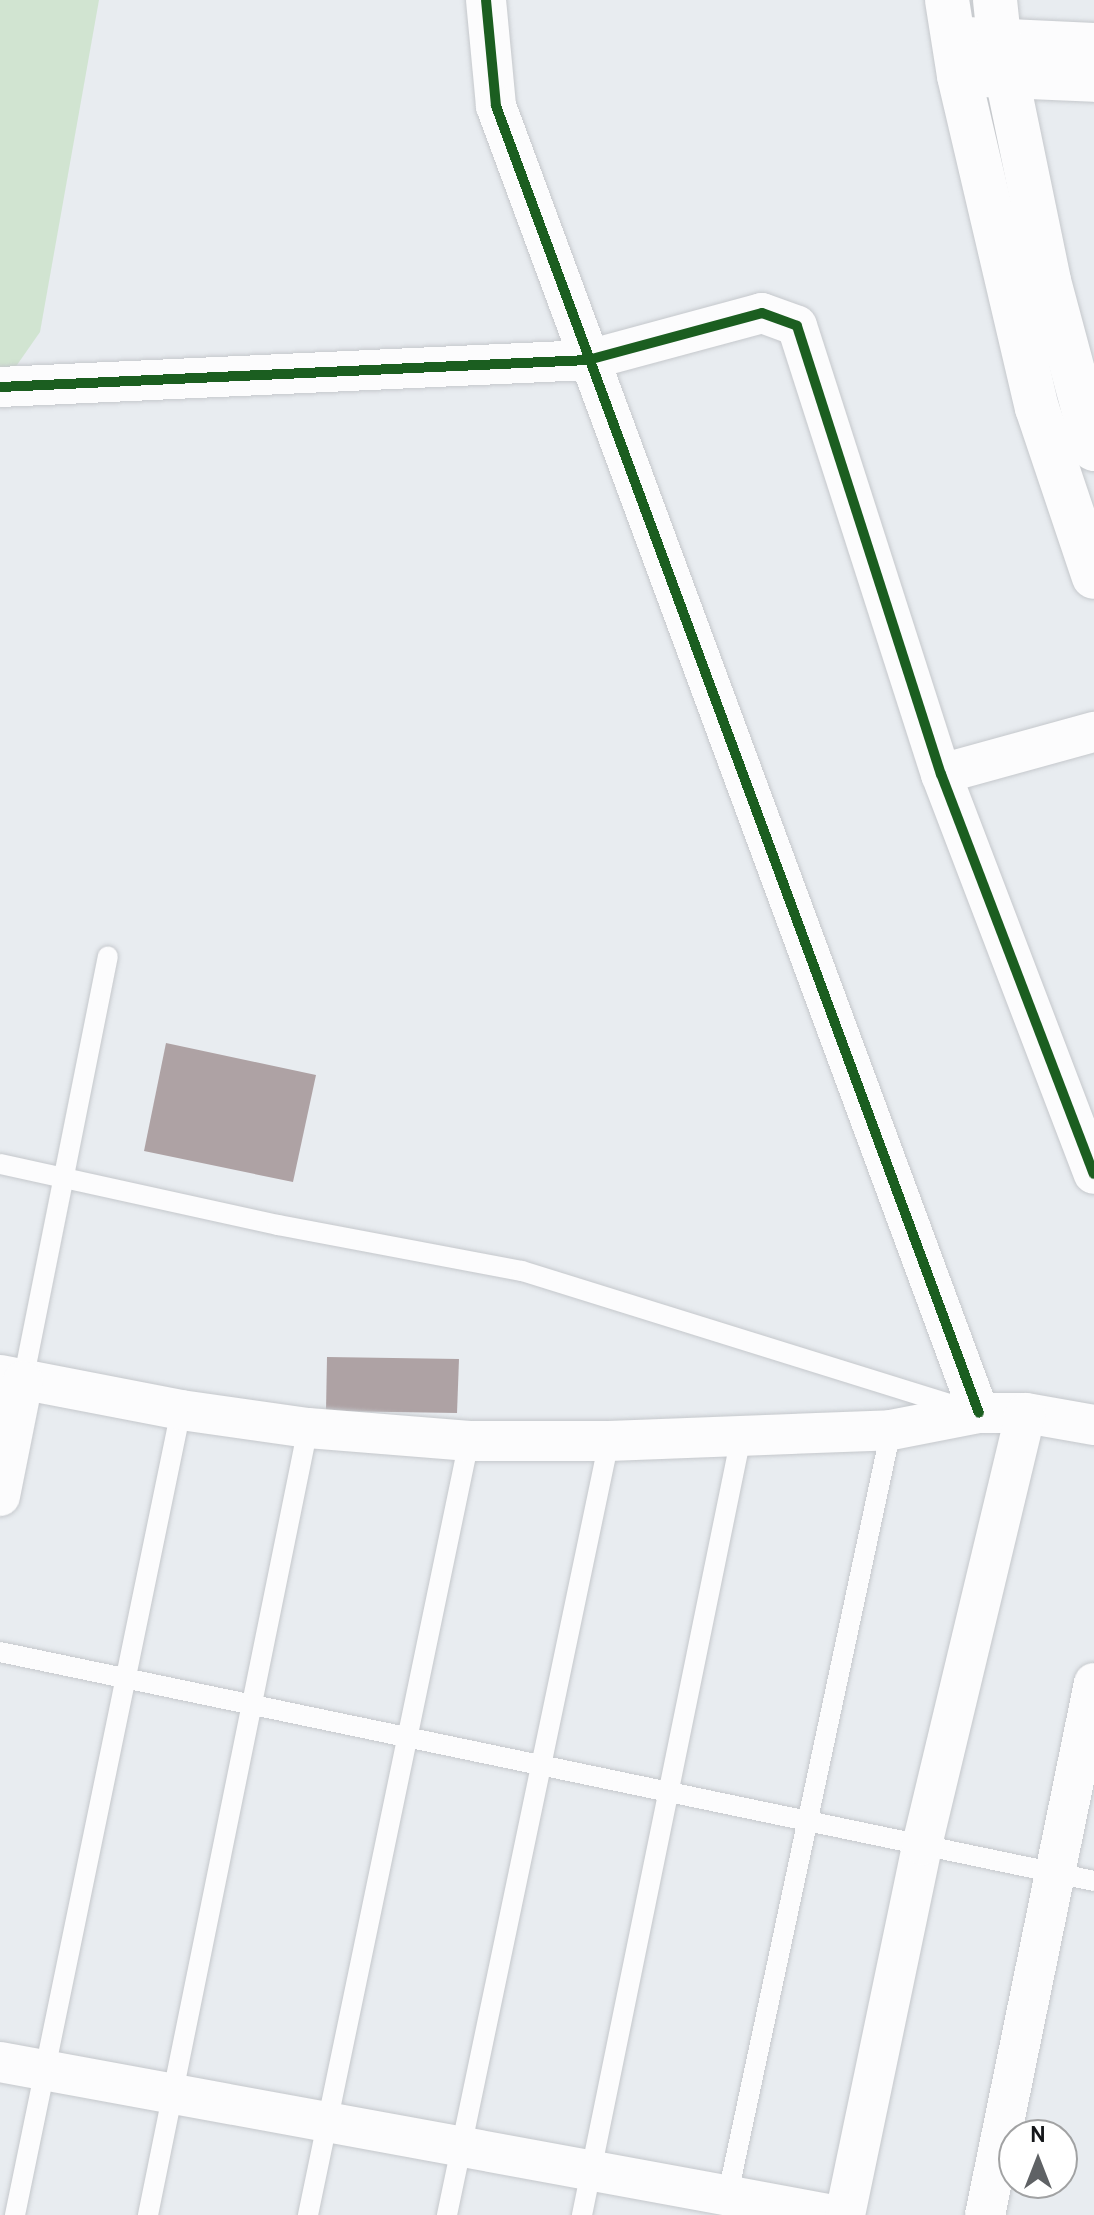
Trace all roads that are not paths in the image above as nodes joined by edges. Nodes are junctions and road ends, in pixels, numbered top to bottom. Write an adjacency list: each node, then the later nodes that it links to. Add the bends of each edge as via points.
1 (486, 0): 6 (street, via 496,106)
2 (953, 38): 3 (street); 9 (highway, via 1037,408)
3 (1000, 39): 4 (street); 5 (street); 8 (highway, via 1049,281)
4 (1094, 43)
5 (1094, 82)
6 (588, 360): 7 (street); 11 (street, via 762,313 797,326); 18 (street)
7 (0, 387)
8 (1094, 449)
9 (1094, 577)
10 (1094, 732): 11 (street)
11 (941, 774): 14 (street)
12 (108, 956): 15 (lane)
13 (0, 1164): 15 (lane)
14 (1094, 1174)
15 (65, 1176): 16 (lane); 18 (lane, via 278,1225 522,1271)
16 (12, 1378): 17 (street); 26 (street)
17 (181, 1410): 21 (street); 28 (lane)
18 (979, 1413): 19 (street); 22 (street)
19 (1026, 1413): 20 (street); 35 (street)
20 (1094, 1425)
21 (308, 1428): 24 (street); 30 (lane)
22 (891, 1430): 23 (street); 34 (lane)
23 (741, 1437): 25 (street); 33 (lane)
24 (469, 1441): 25 (street); 31 (lane)
25 (609, 1441): 32 (lane)
26 (0, 1496)
27 (0, 1652): 28 (lane)
28 (126, 1679): 30 (lane); 39 (lane)
29 (1094, 1683): 36 (street)
30 (253, 1706): 31 (lane); 40 (lane)
31 (407, 1737): 32 (lane); 41 (lane)
32 (541, 1765): 33 (lane); 42 (lane)
33 (669, 1792): 34 (lane); 43 (lane)
34 (808, 1821): 35 (lane); 44 (lane)
35 (922, 1845): 36 (lane); 51 (street)
36 (1056, 1873): 37 (lane); 52 (street)
37 (1094, 1881)
38 (0, 2062): 39 (street)
39 (45, 2071): 40 (street); 45 (lane)
40 (173, 2094): 41 (street); 46 (lane)
41 (327, 2122): 42 (street); 47 (lane)
42 (461, 2147): 43 (street); 48 (lane)
43 (591, 2170): 44 (street); 49 (lane)
44 (726, 2206): 50 (street)
45 (15, 2215)
46 (148, 2215)
47 (308, 2215)
48 (447, 2215)
49 (582, 2215)
50 (834, 2215)
51 (845, 2215)
52 (985, 2215)

